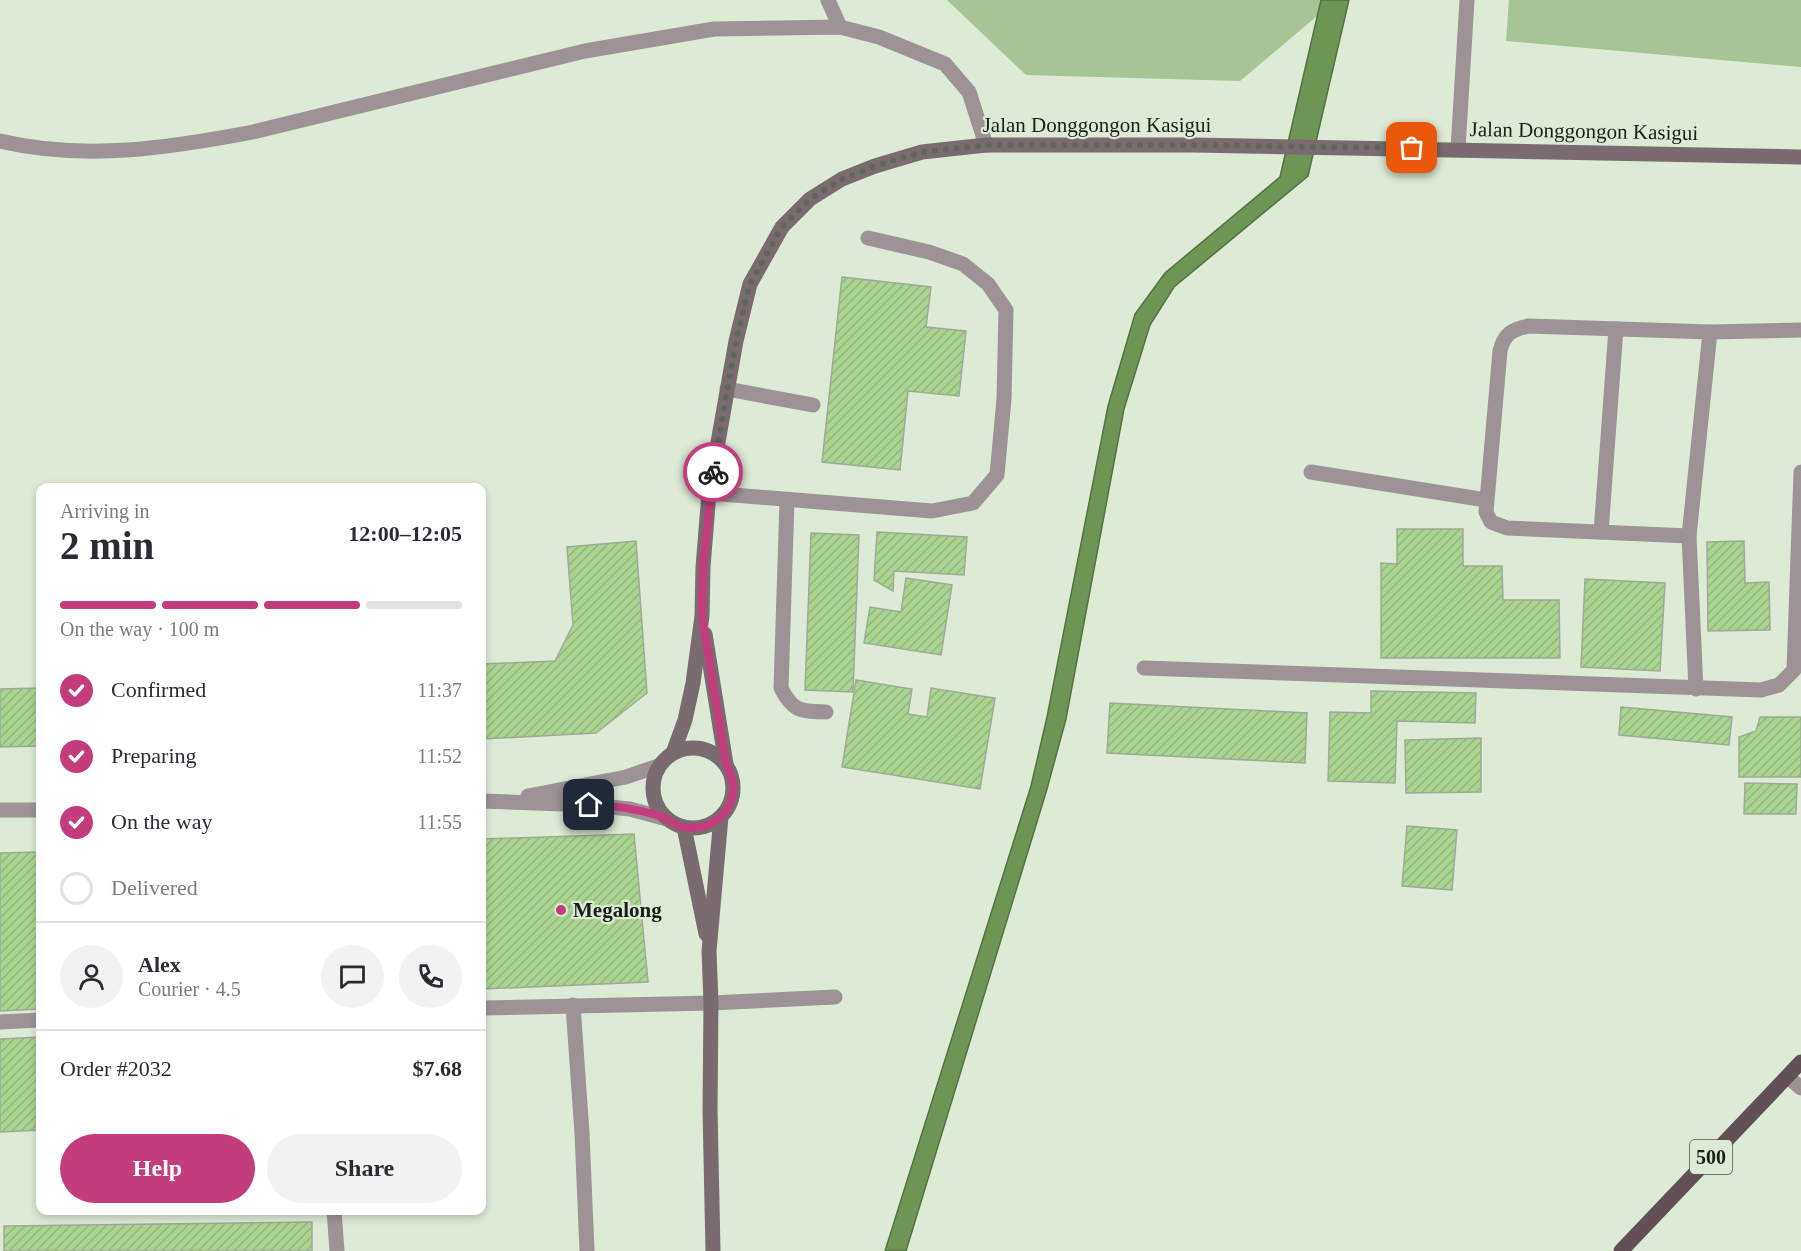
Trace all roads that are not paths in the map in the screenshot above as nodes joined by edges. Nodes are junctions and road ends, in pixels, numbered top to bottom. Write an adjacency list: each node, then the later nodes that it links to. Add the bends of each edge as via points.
1 (828, 0): 3 (street)
2 (1467, 0): 6 (street)
3 (840, 27): 4 (street, via 714,29 585,51 189,144 72,152); 5 (street, via 879,37 945,64 969,93)
4 (0, 141)
5 (986, 145): 6 (street, Jalan Donggongon Kasigui); 12 (street, Jalan Donggongon Kasigui, via 922,152 875,166 842,179 810,199 782,227 750,284)
6 (1458, 149): 7 (street, Jalan Donggongon Kasigui)
7 (1801, 158)
8 (868, 238): 17 (street, via 963,264 988,284 1006,310 997,475 973,503 932,512)
9 (1616, 329): 11 (street); 18 (street, via 1529,326 1514,329 1503,338); 19 (street)
10 (1801, 330): 11 (street)
11 (1710, 332): 20 (street)
12 (727, 389): 13 (street); 16 (street, Jalan Donggongon Kasigui)
13 (813, 405)
14 (1311, 472): 18 (street)
15 (1801, 472): 23 (street, via 1794,669 1779,685 1761,690)
16 (709, 493): 17 (street); 21 (street, Jalan Donggongon Kasigui)
17 (787, 500): 24 (street, via 781,688 789,704 802,711)
18 (1486, 500): 19 (street, via 1491,522 1507,528)
19 (1601, 532): 20 (street)
20 (1689, 536): 23 (street)
21 (702, 616): 25 (street, via 693,683); 26 (street)
22 (1144, 668): 23 (street)
23 (1696, 689)
24 (826, 712)
25 (673, 753): 26 (street, via 684,748 707,750); 27 (street)
26 (726, 764): 31 (street, via 731,774 732,797)
27 (658, 766): 28 (street, via 579,788); 32 (street, via 653,776 653,799)
28 (488, 801): 32 (street, via 630,809)
29 (0, 810): 30 (street)
30 (36, 810)
31 (721, 817): 33 (street, via 704,826); 34 (street)
32 (667, 819): 33 (street)
33 (684, 827): 34 (street)
34 (709, 951): 36 (street)
35 (835, 997): 36 (street)
36 (711, 1003): 37 (street); 47 (street)
37 (573, 1005): 38 (street); 46 (street)
38 (486, 1008)
39 (36, 1020): 40 (street)
40 (0, 1022)
41 (1801, 1062): 42 (main road, 500)
42 (1788, 1077): 43 (street); 48 (main road, 500)
43 (1801, 1088)
44 (334, 1215): 45 (street)
45 (337, 1251)
46 (587, 1251)
47 (713, 1251)
48 (1620, 1251)

